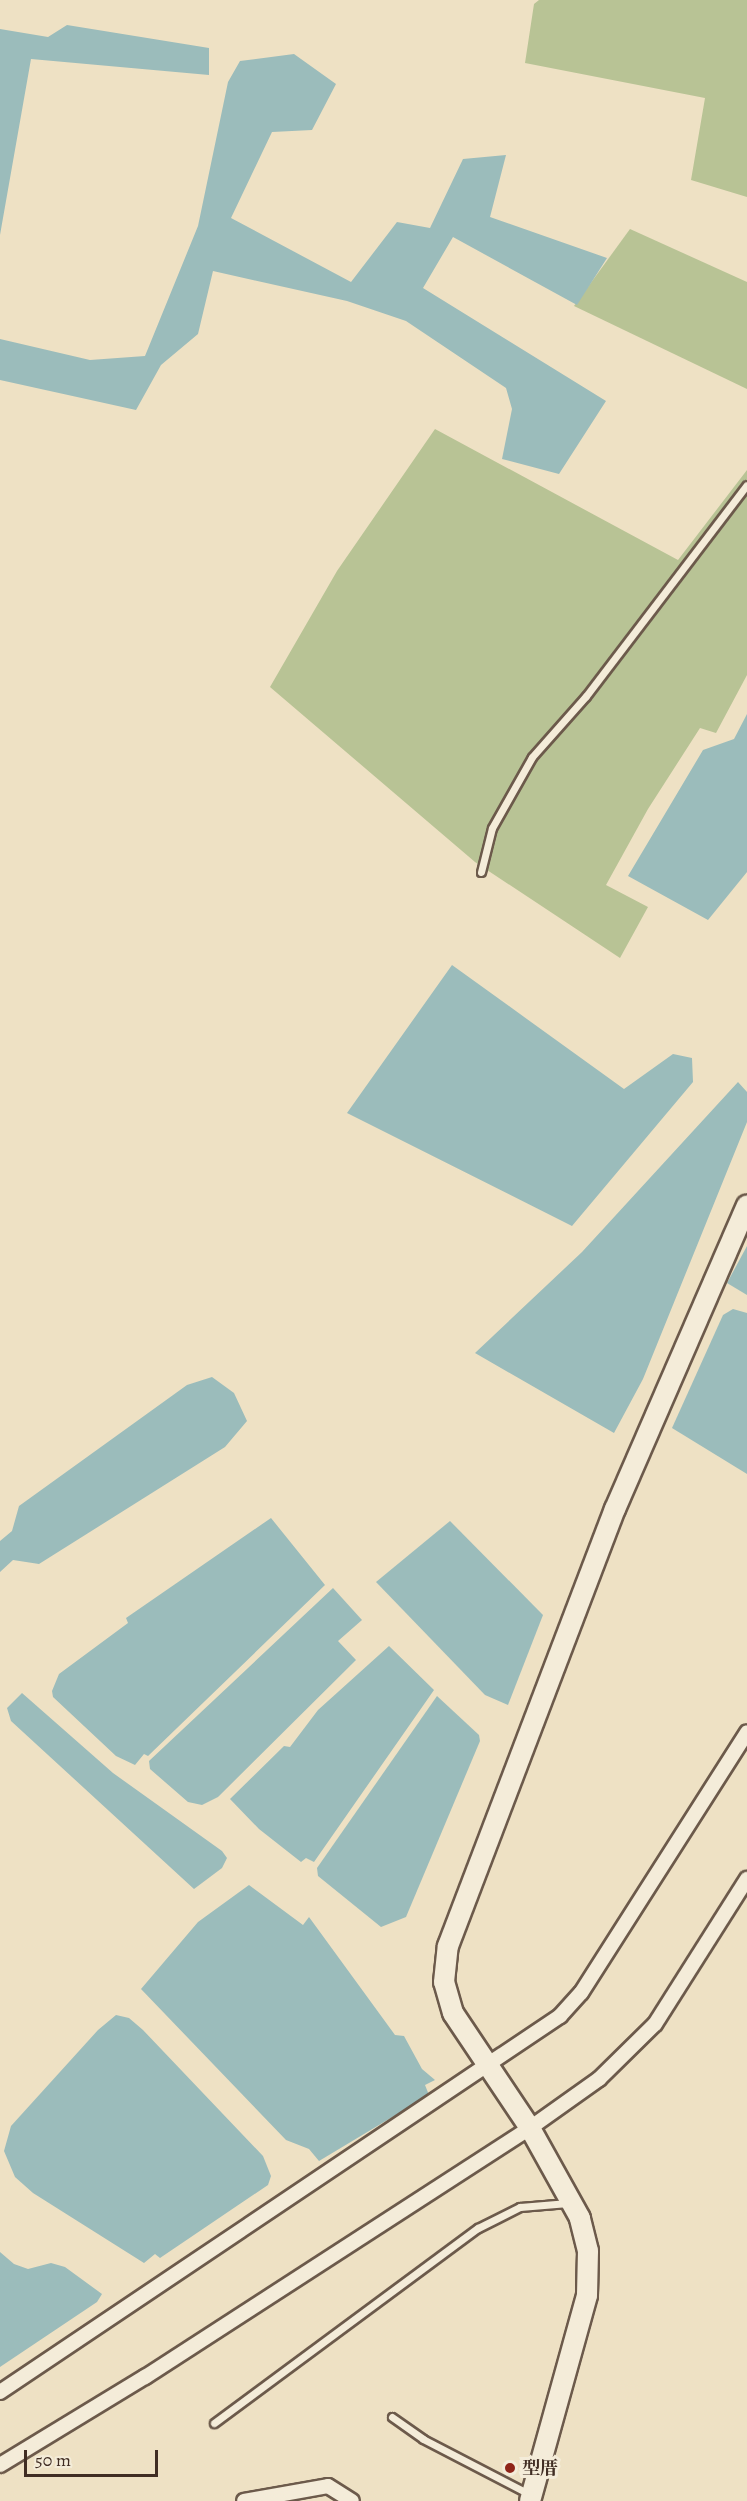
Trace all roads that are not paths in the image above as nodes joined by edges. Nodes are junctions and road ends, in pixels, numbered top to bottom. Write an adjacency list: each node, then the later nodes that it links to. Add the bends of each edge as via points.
1 (747, 485): 2 (lane, via 586,696 532,758 492,828)
2 (481, 872)
3 (747, 1206): 6 (street, via 615,1509 448,1946 444,1982 453,2013)
4 (747, 1732): 6 (street, via 581,1993)
5 (747, 1879): 7 (street, via 655,2024 599,2079)
6 (495, 2073): 7 (street); 9 (street)
7 (527, 2124): 8 (street); 12 (street, via 145,2377)
8 (571, 2203): 11 (lane, via 520,2207 478,2228); 13 (street, via 588,2251 587,2295)
9 (0, 2392)
10 (392, 2417): 13 (lane, via 423,2439)
11 (214, 2423)
12 (0, 2465)
13 (531, 2498)
14 (244, 2501): 15 (street, via 328,2486)
15 (352, 2501)

